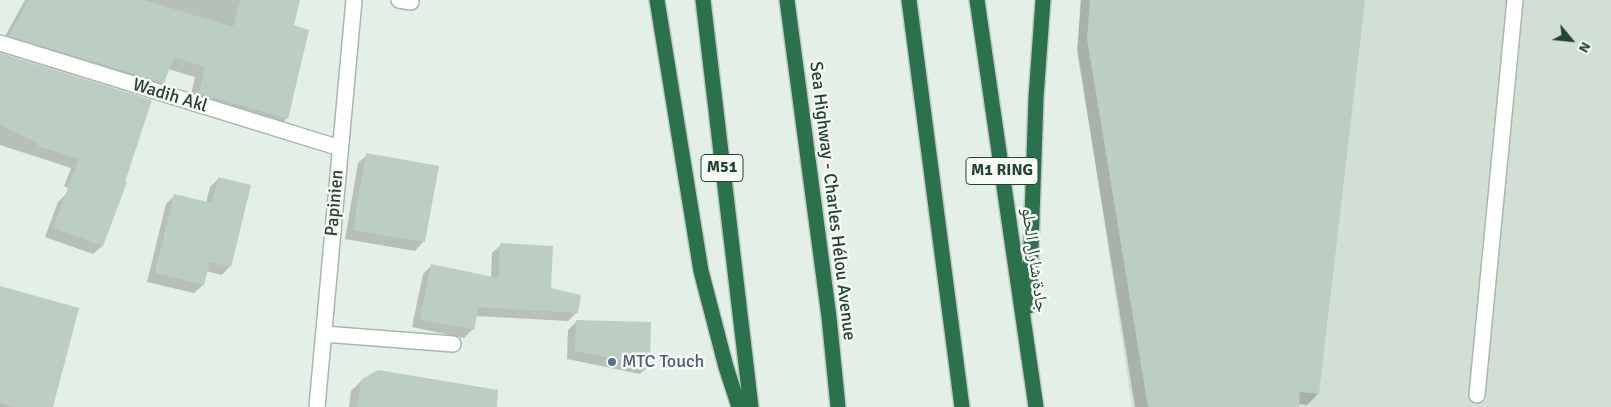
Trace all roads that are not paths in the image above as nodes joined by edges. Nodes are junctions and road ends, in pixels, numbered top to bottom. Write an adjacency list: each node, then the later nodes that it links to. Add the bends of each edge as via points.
1 (354, 0): 10 (street, Papinien)
2 (656, 0): 16 (highway, via 701,271)
3 (703, 0): 17 (highway, M51)
4 (787, 0): 18 (highway, Sea Highway - Charles Hélou Avenue)
5 (909, 0): 19 (highway)
6 (977, 0): 12 (highway, جادة شارل الحلو / M1 RING)
7 (1043, 0): 12 (highway, via 1036,98)
8 (1515, 0): 14 (street)
9 (0, 43): 10 (street, Wadih Akl)
10 (340, 148): 11 (street, Papinien)
11 (324, 334): 13 (street); 15 (street, Papinien)
12 (1028, 342): 20 (highway, جادة شارل الحلو / M1 RING)
13 (453, 344)
14 (1477, 395)
15 (317, 407)
16 (739, 407)
17 (751, 407)
18 (838, 407)
19 (962, 407)
20 (1036, 407)

